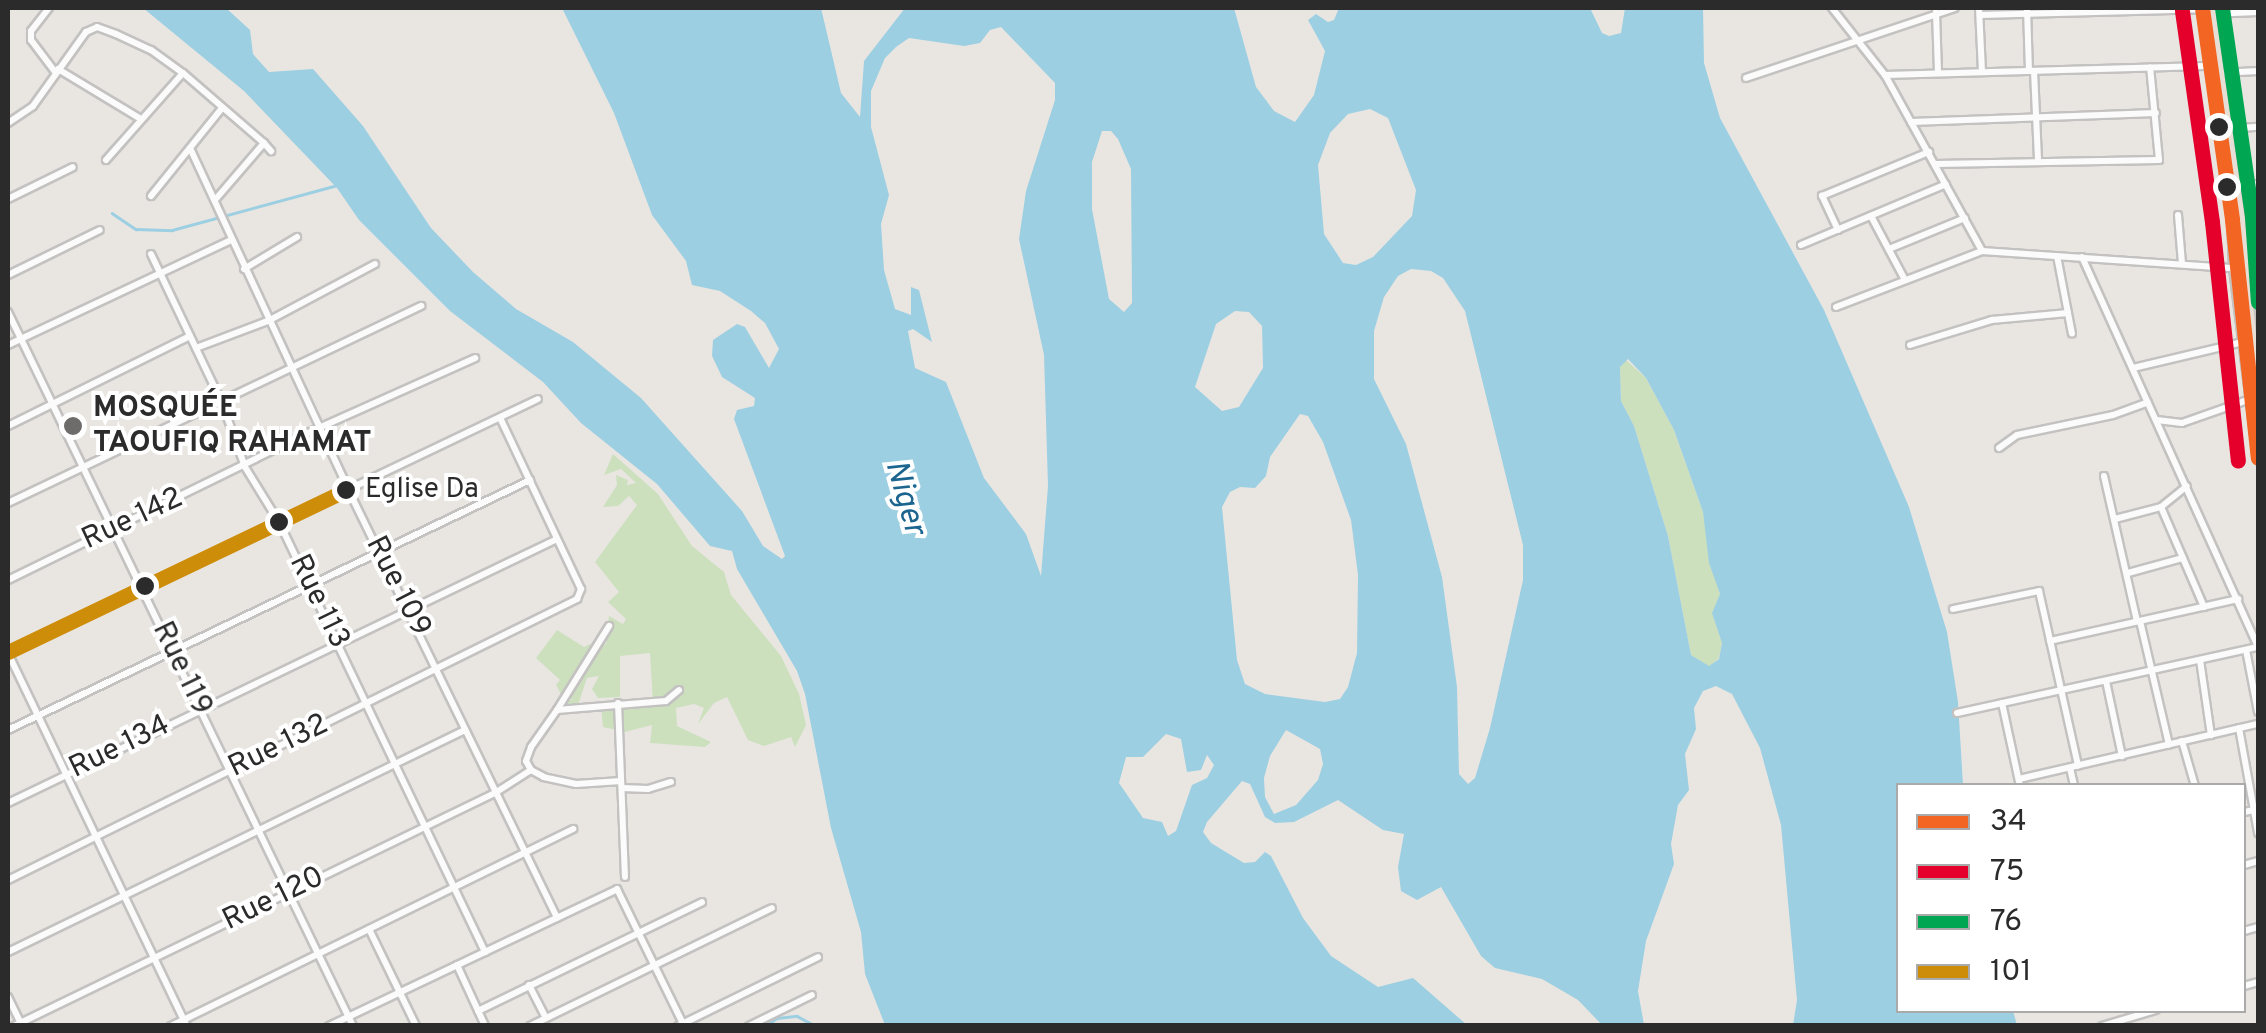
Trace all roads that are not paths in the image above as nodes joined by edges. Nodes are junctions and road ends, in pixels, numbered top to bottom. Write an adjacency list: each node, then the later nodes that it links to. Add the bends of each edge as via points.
1 (49, 8): 14 (street, via 31,40)
2 (1832, 8): 11 (street)
3 (1955, 8): 9 (street)
4 (2161, 9): 6 (street); 8 (street)
5 (2028, 10): 6 (street); 7 (street); 15 (street)
6 (2109, 10)
7 (1980, 11): 17 (street)
8 (2205, 11): 10 (street); 13 (highway)
9 (1936, 12): 11 (street); 20 (street)
10 (2258, 12)
11 (1858, 39): 19 (street); 21 (street)
12 (2150, 68): 13 (street); 15 (street); 23 (street)
13 (2215, 68): 16 (street); 29 (highway); 40 (highway)
14 (57, 71): 18 (street, via 97,27 141,44); 25 (street); 27 (street, via 27,112)
15 (2031, 71): 17 (street); 24 (street)
16 (2258, 71)
17 (1982, 72): 20 (street)
18 (183, 73): 22 (street); 25 (street)
19 (1886, 74): 20 (street); 26 (street)
20 (1938, 74)
21 (1746, 78)
22 (222, 108): 30 (street); 31 (street)
23 (2156, 112): 24 (street); 35 (street, via 2158,160)
24 (2036, 117): 26 (street); 35 (street)
25 (141, 119): 34 (street)
26 (1911, 122): 33 (street)
27 (8, 123)
28 (2258, 127): 29 (street)
29 (2226, 129): 40 (highway)
30 (264, 144): 32 (street); 43 (street)
31 (190, 148): 41 (street); 43 (street, Rue 109)
32 (271, 151)
33 (1928, 152): 36 (street); 48 (street, via 1822,196)
34 (106, 160)
35 (2038, 160): 36 (street)
36 (1936, 164): 38 (street)
37 (73, 166): 42 (street)
38 (1946, 184): 45 (street); 46 (street)
39 (2258, 184): 40 (street)
40 (2231, 186): 52 (highway); 61 (highway)
41 (151, 196)
42 (8, 199)
43 (215, 200): 49 (street, Rue 109)
44 (2178, 215): 60 (street)
45 (1871, 216): 48 (street); 54 (street)
46 (1964, 218): 54 (street); 55 (street)
47 (100, 230): 65 (street)
48 (1838, 230): 53 (street)
49 (230, 237): 62 (street, Rue 109); 64 (street)
50 (296, 237): 62 (street)
51 (2258, 240): 52 (street)
52 (2242, 241): 61 (highway)
53 (1801, 245)
54 (1889, 249): 66 (street)
55 (1982, 250): 57 (street); 66 (street)
56 (151, 254): 64 (street, Rue 113)
57 (2057, 256): 58 (street); 70 (street)
58 (2082, 258): 60 (street); 81 (street)
59 (374, 264): 71 (street)
60 (2182, 264): 61 (street)
61 (2238, 268): 63 (street); 75 (highway); 83 (highway)
62 (244, 269): 71 (street, Rue 109)
63 (2258, 270)
64 (160, 274): 73 (street, Rue 113); 74 (street)
65 (8, 275)
66 (1905, 280): 68 (street)
67 (422, 306): 80 (street)
68 (1836, 307)
69 (8, 312): 74 (street, Rue 119)
70 (2068, 313): 72 (street); 77 (street, via 1992,320)
71 (270, 320): 78 (street); 80 (street, Rue 109)
72 (2072, 334)
73 (190, 336): 78 (street, Rue 113); 86 (street)
74 (20, 339): 76 (street); 86 (street, Rue 119)
75 (2243, 342): 81 (street); 83 (highway)
76 (8, 345)
77 (1910, 345)
78 (196, 348): 85 (street, Rue 113)
79 (475, 358): 91 (street, Rue 142)
80 (293, 368): 85 (street); 91 (street, Rue 109)
81 (2133, 368): 84 (street)
82 (538, 398): 88 (street)
83 (2255, 398): 87 (highway); 89 (street, via 2182,423); 93 (highway)
84 (2148, 402): 89 (street); 92 (street, via 2017,435)
85 (222, 403): 94 (street, Rue 113); 95 (street)
86 (52, 404): 90 (street); 95 (street, Rue 119)
87 (2258, 406)
88 (501, 420): 97 (street); 99 (street)
89 (2157, 420): 98 (street)
90 (8, 426)
91 (321, 427): 94 (street, Rue 142); 99 (street, Rue 109)
92 (1999, 448)
93 (2258, 458)
94 (245, 467): 103 (street, Rue 113); 104 (street, Rue 142)
95 (84, 469): 100 (street); 104 (street, Rue 119)
96 (2104, 476): 102 (street)
97 (530, 480): 105 (street); 106 (street)
98 (2187, 486): 101 (street); 112 (street)
99 (348, 490): 103 (street); 106 (street, Rue 109)
100 (8, 503)
101 (2161, 508): 102 (street); 107 (street)
102 (2115, 518): 108 (street)
103 (279, 522): 110 (street, Rue 113); 111 (street)
104 (113, 530): 109 (street, Rue 142); 111 (street, Rue 119)
105 (557, 539): 115 (street, Rue 134); 125 (street, Rue 132, via 581,590 577,599)
106 (379, 554): 110 (street); 115 (street, Rue 109)
107 (2183, 558): 108 (street); 113 (street)
108 (2128, 573): 116 (street)
109 (8, 580)
110 (310, 587): 119 (street, Rue 113); 121 (street)
111 (141, 588): 121 (street, Rue 119); 123 (street)
112 (2238, 599): 113 (street); 120 (street)
113 (2204, 607): 116 (street)
114 (1953, 608): 118 (street, via 2039,591)
115 (409, 611): 119 (street, Rue 134); 125 (street, Rue 109)
116 (2139, 621): 118 (street); 126 (street)
117 (609, 626): 134 (street)
118 (2050, 641): 129 (street)
119 (338, 646): 132 (street, Rue 113); 133 (street, Rue 134)
120 (2258, 647): 122 (street)
121 (172, 650): 133 (street, Rue 119); 137 (street)
122 (2246, 650): 124 (street); 135 (street)
123 (8, 653): 137 (street)
124 (2200, 660): 126 (street); 142 (street)
125 (438, 670): 132 (street, Rue 132); 141 (street, Rue 109)
126 (2152, 671): 127 (street); 144 (street)
127 (2106, 681): 129 (street); 145 (street)
128 (679, 690): 130 (street, via 666,701)
129 (2061, 690): 131 (street); 147 (street)
130 (618, 703): 134 (street); 155 (street)
131 (2002, 703): 136 (street); 152 (street)
132 (366, 705): 146 (street, Rue 113); 149 (street, Rue 132)
133 (200, 708): 149 (street, Rue 119); 150 (street, Rue 134)
134 (557, 710): 148 (street, via 530,746)
135 (2258, 712)
136 (1957, 713)
137 (38, 716): 140 (street); 150 (street)
138 (2258, 724): 139 (street)
139 (2239, 728): 142 (street); 158 (street)
140 (8, 730)
141 (465, 730): 146 (street); 156 (street, Rue 109)
142 (2211, 735): 143 (street)
143 (2182, 741): 144 (street); 154 (street)
144 (2169, 744): 145 (street)
145 (2122, 756): 147 (street)
146 (396, 766): 161 (street, Rue 113); 163 (street)
147 (2074, 767): 152 (street); 153 (street)
148 (531, 770): 155 (street, via 576,784); 156 (street, Rue 120)
149 (230, 771): 163 (street, Rue 119); 165 (street, Rue 132)
150 (66, 775): 157 (street, Rue 134); 165 (street)
151 (671, 782): 155 (street, via 648,789)
152 (2020, 782)
153 (2074, 783)
154 (2194, 783)
155 (621, 784): 167 (street)
156 (495, 793): 161 (street, Rue 120); 166 (street, Rue 109)
157 (8, 803)
158 (2254, 810): 159 (street); 160 (street)
159 (2246, 812)
160 (2257, 819): 164 (street)
161 (425, 827): 169 (street, Rue 113); 170 (street, Rue 120)
162 (573, 829): 166 (street)
163 (259, 830): 170 (street, Rue 119); 171 (street)
164 (2258, 834)
165 (96, 837): 168 (street, Rue 132); 171 (street)
166 (524, 853): 169 (street); 174 (street, Rue 109)
167 (625, 876)
168 (8, 880)
169 (454, 888): 175 (street); 178 (street, Rue 113)
170 (289, 893): 179 (street, Rue 119); 181 (street, Rue 120)
171 (124, 896): 177 (street); 181 (street)
172 (702, 902): 176 (street)
173 (772, 908): 183 (street)
174 (556, 918): 176 (street, via 617,890); 178 (street)
175 (370, 928): 179 (street); 185 (street)
176 (638, 932): 183 (street); 184 (street)
177 (8, 952)
178 (485, 952): 182 (street)
179 (318, 953): 189 (street, Rue 119); 192 (street)
180 (818, 957): 194 (street)
181 (154, 958): 192 (street); 193 (street, Rue 120)
182 (457, 965): 185 (street); 188 (street)
183 (654, 965): 190 (street); 194 (street)
184 (529, 985): 188 (street); 190 (street)
185 (400, 992): 189 (street); 198 (street)
186 (812, 995): 201 (street)
187 (8, 997): 193 (street)
188 (478, 1010): 199 (street)
189 (349, 1016): 196 (street); 197 (street, Rue 119)
190 (546, 1018): 200 (street)
191 (2135, 1021): 202 (street)
192 (185, 1022): 195 (street)
193 (19, 1025)
194 (682, 1025)
195 (170, 1026)
196 (329, 1026)
197 (354, 1026)
198 (416, 1026)
199 (485, 1026)
200 (530, 1026)
201 (749, 1026)
202 (2102, 1026)

